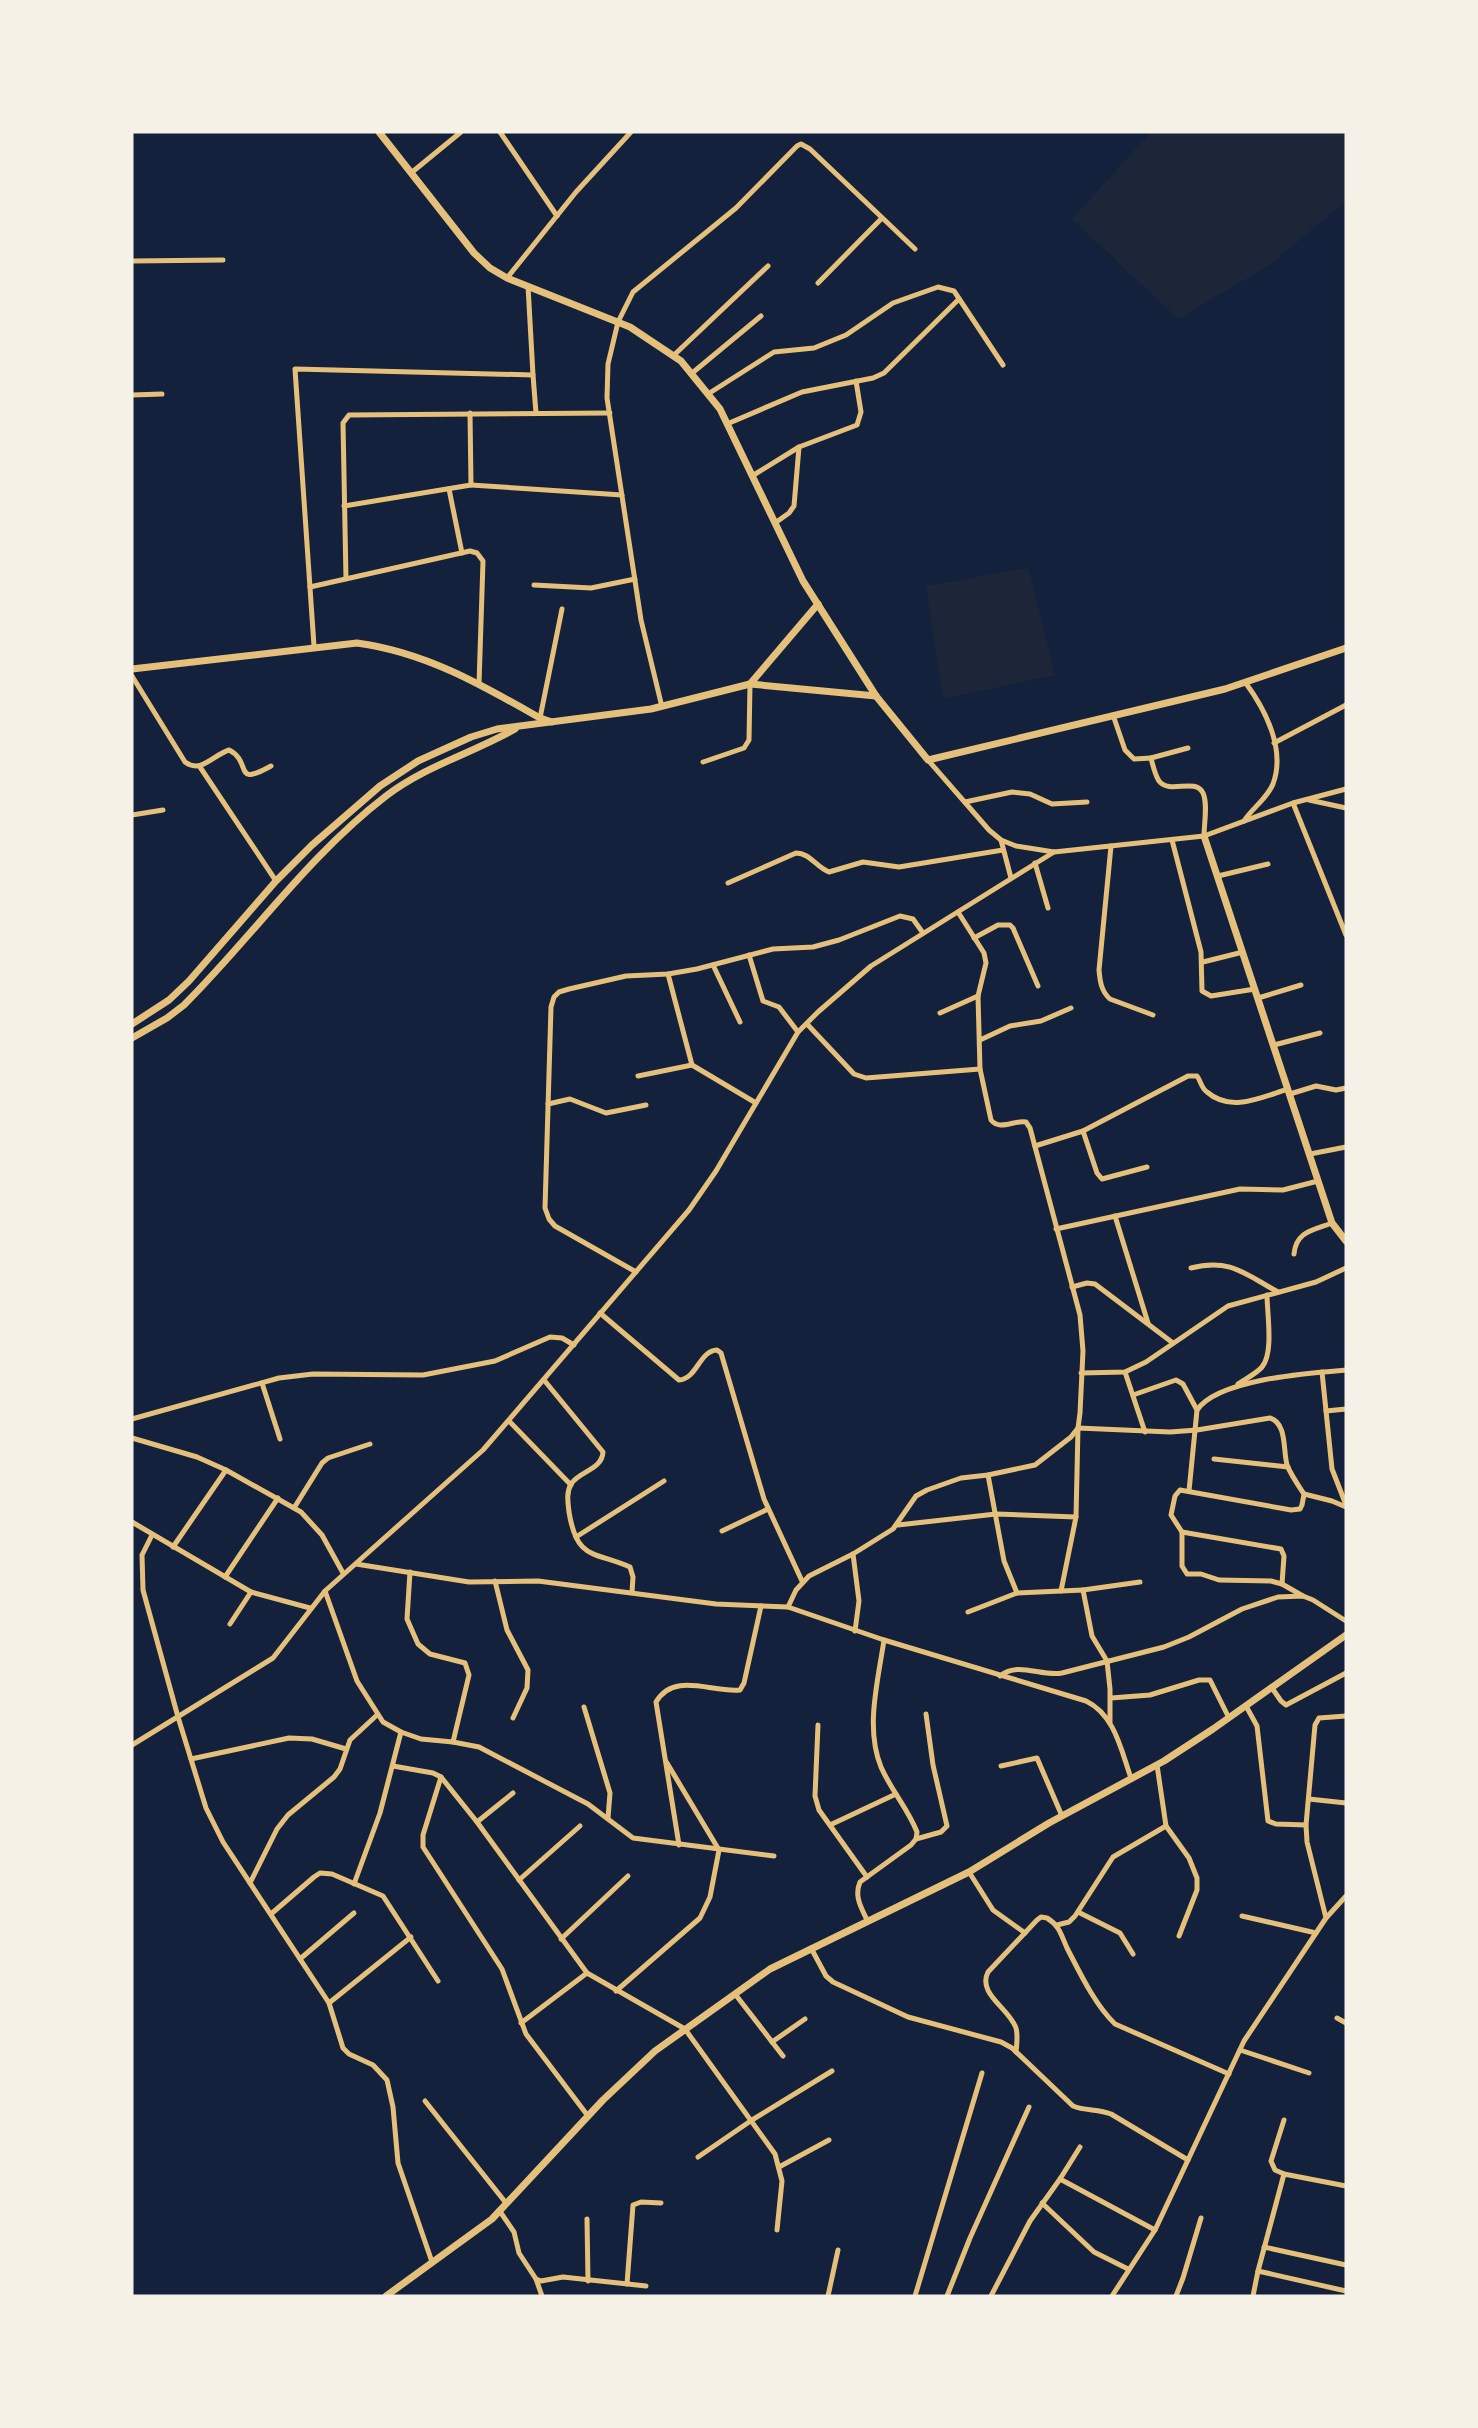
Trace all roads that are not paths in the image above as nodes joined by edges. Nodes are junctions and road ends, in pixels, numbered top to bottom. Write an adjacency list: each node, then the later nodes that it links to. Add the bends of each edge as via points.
1 (379, 132): 5 (street)
2 (461, 132): 5 (street)
3 (500, 132): 6 (street)
4 (631, 132): 6 (street)
5 (411, 173): 12 (street, via 474,253)
6 (557, 216): 12 (street)
7 (882, 218): 8 (street); 13 (street); 17 (street, via 810,149 797,146 736,208 641,284 627,301)
8 (915, 249)
9 (223, 260): 10 (street)
10 (132, 261)
11 (768, 266): 18 (street)
12 (507, 278): 14 (street)
13 (818, 283)
14 (528, 286): 17 (street); 21 (street)
15 (959, 299): 19 (street); 22 (street, via 884,373); 25 (street, via 954,291 938,287 893,303 834,341 814,348 774,352)
16 (761, 316): 20 (street)
17 (618, 322): 18 (street); 26 (street, via 607,374)
18 (673, 356): 20 (street)
19 (1003, 365)
20 (691, 374): 25 (street)
21 (533, 375): 28 (street); 41 (street, via 295,369)
22 (856, 381): 29 (street, via 802,392); 30 (street, via 861,412 857,425)
23 (132, 394): 24 (street)
24 (162, 394)
25 (708, 394): 29 (street)
26 (610, 412): 28 (street); 34 (street)
27 (470, 413): 28 (street); 32 (street); 35 (street, via 355,414 345,418)
28 (536, 413)
29 (727, 424): 31 (street)
30 (800, 447): 31 (street); 36 (street, via 794,506)
31 (752, 476): 36 (street)
32 (471, 485): 33 (street); 34 (street)
33 (449, 489): 35 (street); 37 (street)
34 (622, 495): 39 (street)
35 (344, 506): 38 (street)
36 (775, 523): 42 (street)
37 (462, 553): 38 (street); 49 (street, via 477,553 483,561)
38 (346, 579): 41 (street)
39 (635, 579): 40 (street, via 591,588); 53 (street)
40 (534, 585)
41 (310, 587): 44 (street)
42 (818, 604): 50 (street); 51 (street)
43 (562, 609): 55 (street)
44 (314, 646): 46 (street); 49 (street, via 357,643 388,647)
45 (1346, 648): 48 (street)
46 (132, 669)
47 (132, 676): 63 (street, via 185,762 195,768)
48 (1245, 682): 54 (street); 58 (street, via 1265,712)
49 (479, 684): 55 (street)
50 (750, 684): 51 (street); 53 (street); 62 (street, via 749,740 744,748)
51 (876, 696): 61 (street)
52 (1346, 705): 58 (street)
53 (662, 707): 56 (street)
54 (1113, 716): 60 (street, via 1129,756); 61 (street)
55 (540, 718): 56 (street)
56 (554, 722): 57 (street)
57 (517, 728): 84 (street, via 471,736 398,773); 109 (street, via 417,775 387,794 312,864 184,1005)
58 (1274, 743): 73 (street, via 1273,784)
59 (1188, 748): 60 (street)
60 (1151, 758): 74 (street, via 1162,784 1197,787 1202,791)
61 (928, 759): 67 (street)
62 (703, 762)
63 (200, 766): 64 (street, via 229,750 250,776); 84 (street)
64 (271, 766)
65 (1346, 789): 66 (street)
66 (1308, 800): 69 (street); 70 (street)
67 (965, 802): 68 (street, via 1012,792 1030,794 1052,804); 75 (street)
68 (1087, 802)
69 (1293, 803): 73 (street); 89 (street)
70 (1346, 808)
71 (163, 810): 72 (street)
72 (132, 815)
73 (1244, 822): 74 (street)
74 (1204, 836): 76 (street); 82 (street)
75 (1001, 840): 78 (street); 79 (street)
76 (1172, 840): 77 (street); 93 (street)
77 (1111, 846): 79 (street); 103 (street, via 1100,983 1110,999)
78 (1003, 850): 83 (street); 85 (street, via 899,867 863,862 829,872 807,855 796,853)
79 (1054, 852): 80 (street)
80 (1035, 863): 83 (street); 86 (street)
81 (1268, 864): 82 (street)
82 (1218, 876): 91 (street)
83 (1011, 878): 87 (street)
84 (276, 881): 105 (street, via 189,981 169,1000)
85 (728, 883)
86 (1048, 908)
87 (958, 912): 88 (street); 90 (street)
88 (923, 933): 92 (street, via 913,920 900,916 813,947); 106 (street, via 871,966)
89 (1346, 935)
90 (974, 938): 97 (street, via 998,925 1010,925); 99 (street, via 986,963)
91 (1243, 952): 93 (street); 98 (street)
92 (749, 955): 94 (street); 107 (street, via 763,1001 779,1007)
93 (1203, 962): 98 (street, via 1202,987 1206,995)
94 (713, 965): 95 (street); 104 (street)
95 (668, 974): 112 (street); 118 (street, via 613,978 559,992 554,997)
96 (1302, 985): 100 (street)
97 (1038, 986)
98 (1255, 989): 100 (street)
99 (978, 996): 102 (street); 110 (street)
100 (1258, 998): 111 (street)
101 (1071, 1008): 110 (street, via 1041,1021 1010,1026)
102 (940, 1013)
103 (1153, 1015)
104 (740, 1022)
105 (132, 1024)
106 (807, 1024): 107 (street); 113 (street, via 854,1074 866,1078)
107 (798, 1032): 117 (street)
108 (1320, 1034): 111 (street)
109 (132, 1038)
110 (980, 1040): 113 (street)
111 (1274, 1045): 116 (street)
112 (692, 1065): 114 (street); 117 (street)
113 (980, 1069): 121 (street, via 990,1120 1001,1126 1026,1122)
114 (638, 1076)
115 (1346, 1088): 116 (street, via 1316,1086)
116 (1289, 1092): 120 (street, via 1239,1104 1214,1097 1203,1089 1197,1076 1188,1076); 123 (street)
117 (756, 1103): 133 (street, via 689,1210)
118 (548, 1104): 119 (street, via 570,1099 606,1113); 133 (street, via 545,1208 549,1218 555,1226)
119 (646, 1105)
120 (1083, 1131): 121 (street); 124 (street, via 1102,1179)
121 (1035, 1146): 128 (street)
122 (1346, 1147): 123 (street)
123 (1310, 1154): 125 (street)
124 (1147, 1167)
125 (1318, 1181): 126 (street, via 1283,1190 1240,1189); 127 (street)
126 (1115, 1216): 128 (street); 138 (street)
127 (1332, 1223): 129 (street); 130 (street, via 1302,1235)
128 (1056, 1229): 134 (street)
129 (1346, 1241)
130 (1294, 1254)
131 (1191, 1268): 135 (street, via 1209,1263 1228,1266)
132 (1346, 1268): 135 (street, via 1316,1282)
133 (636, 1272): 137 (street)
134 (1072, 1287): 138 (street, via 1095,1284); 144 (street, via 1083,1338)
135 (1278, 1292): 136 (street)
136 (1267, 1295): 139 (street, via 1228,1306); 147 (street, via 1266,1360)
137 (600, 1313): 140 (street); 171 (street, via 679,1380 688,1377 708,1353 721,1353)
138 (1148, 1324): 139 (street)
139 (1173, 1343): 142 (street)
140 (574, 1345): 145 (street); 146 (street, via 562,1338 543,1338 509,1356 437,1373 313,1374)
141 (1346, 1370): 143 (street)
142 (1125, 1372): 144 (street); 148 (street)
143 (1322, 1372): 147 (street); 151 (street)
144 (1081, 1373): 154 (street)
145 (544, 1380): 153 (street); 165 (street, via 603,1452 599,1463)
146 (262, 1383): 152 (street); 158 (street)
147 (1236, 1386): 150 (street, via 1213,1395)
148 (1133, 1395): 150 (street, via 1176,1380 1183,1384); 156 (street)
149 (1346, 1409): 151 (street)
150 (1197, 1410): 155 (street)
151 (1326, 1411): 169 (street, via 1332,1469)
152 (132, 1419)
153 (509, 1421): 165 (street); 182 (street, via 483,1450)
154 (1077, 1428): 156 (street); 163 (street, via 1035,1465); 173 (street)
155 (1197, 1430): 156 (street); 161 (street, via 1276,1420); 166 (street)
156 (1145, 1432)
157 (132, 1438): 162 (street)
158 (280, 1439)
159 (370, 1444): 170 (street, via 322,1463)
160 (1214, 1460): 161 (street)
161 (1288, 1467): 167 (street)
162 (226, 1470): 168 (street); 180 (street)
163 (988, 1475): 172 (street); 175 (street, via 961,1478 916,1496)
164 (664, 1481): 179 (street)
165 (571, 1485): 179 (street, via 568,1502)
166 (1189, 1491): 167 (street, via 1291,1510 1300,1509); 177 (street, via 1176,1492 1171,1510)
167 (1304, 1494): 169 (street)
168 (278, 1498): 170 (street); 185 (street)
169 (1346, 1506)
170 (294, 1508): 184 (street, via 315,1524)
171 (768, 1509): 176 (street); 187 (street)
172 (996, 1514): 173 (street); 175 (street); 195 (street, via 1004,1561)
173 (1076, 1517): 192 (street)
174 (132, 1522): 178 (street)
175 (898, 1525): 181 (street)
176 (722, 1531)
177 (1182, 1532): 189 (street, via 1281,1549); 189 (street, via 1182,1566 1187,1574)
178 (152, 1534): 180 (street); 216 (street, via 142,1555 142,1583)
179 (576, 1537): 194 (street, via 592,1555 630,1567)
180 (173, 1547): 185 (street)
181 (853, 1554): 187 (street); 203 (street, via 859,1601)
182 (356, 1563): 183 (street); 184 (street)
183 (410, 1572): 186 (street, via 469,1582); 222 (street, via 407,1619 418,1644 430,1654 461,1661 468,1668)
184 (343, 1573): 191 (street)
185 (225, 1577): 193 (street)
186 (495, 1581): 194 (street, via 538,1581); 217 (street, via 507,1630 528,1670 527,1688)
187 (802, 1581): 198 (street)
188 (1140, 1582): 190 (street)
189 (1282, 1584): 196 (street)
190 (1083, 1590): 192 (street); 206 (street, via 1092,1636)
191 (325, 1591): 199 (street); 214 (street, via 357,1681)
192 (1061, 1591): 195 (street)
193 (251, 1592): 199 (street); 202 (street)
194 (632, 1592): 197 (street)
195 (1017, 1593): 200 (street)
196 (1303, 1596): 201 (street); 206 (street, via 1278,1597 1242,1609 1172,1644)
197 (761, 1606): 198 (street); 226 (street, via 740,1690 683,1685 660,1696 656,1707)
198 (788, 1607): 203 (street)
199 (310, 1608): 216 (street, via 273,1658)
200 (968, 1612)
201 (1346, 1621)
202 (230, 1624)
203 (855, 1631): 205 (street)
204 (1346, 1635): 209 (street)
205 (885, 1640): 208 (street); 233 (street, via 873,1714 874,1740 880,1765)
206 (1107, 1661): 208 (street, via 1050,1675 1017,1668); 210 (street)
207 (1346, 1673): 209 (street, via 1286,1705)
208 (1000, 1676): 219 (street, via 1086,1701 1098,1707)
209 (1272, 1688): 211 (street)
210 (1111, 1698): 218 (street, via 1150,1695 1210,1680); 219 (street)
211 (1246, 1706): 218 (street); 239 (street, via 1257,1726 1268,1821)
212 (584, 1707): 237 (street, via 610,1793)
213 (926, 1714): 243 (street, via 947,1826 941,1832)
214 (377, 1715): 221 (street); 224 (street, via 356,1732)
215 (1346, 1716): 234 (street, via 1316,1721)
216 (178, 1717): 223 (street); 225 (street)
217 (513, 1718)
218 (1229, 1718): 227 (street)
219 (1110, 1722): 231 (street)
220 (818, 1725): 240 (street, via 814,1796)
221 (401, 1732): 222 (street, via 421,1739); 228 (street)
222 (453, 1742): 237 (street, via 479,1747)
223 (132, 1745)
224 (346, 1749): 225 (street, via 312,1739 289,1738); 251 (street, via 334,1777 277,1829)
225 (191, 1759): 251 (street, via 213,1824)
226 (665, 1760): 244 (street); 245 (street)
227 (1157, 1765): 231 (street); 242 (street)
228 (393, 1766): 230 (street); 252 (street)
229 (1001, 1766): 236 (street, via 1037,1758)
230 (441, 1777): 238 (street); 276 (street, via 423,1847 502,1969)
231 (1131, 1778): 236 (street)
232 (513, 1793): 238 (street)
233 (896, 1794): 240 (street); 243 (street, via 912,1821)
234 (1309, 1798): 235 (street); 239 (street)
235 (1346, 1803)
236 (1062, 1816): 247 (street)
237 (608, 1818): 244 (street, via 633,1838)
238 (477, 1822): 250 (street)
239 (1306, 1824): 258 (street, via 1311,1863)
240 (830, 1825): 249 (street)
241 (580, 1826): 250 (street)
242 (1166, 1826): 255 (street, via 1113,1857); 263 (street, via 1189,1858 1197,1878 1197,1890)
243 (916, 1839): 249 (street)
244 (679, 1845): 245 (street)
245 (719, 1850): 246 (street); 271 (street, via 710,1897 700,1918)
246 (774, 1856)
247 (969, 1872): 259 (street); 261 (street, via 993,1910)
248 (628, 1876): 265 (street)
249 (867, 1877): 259 (street, via 857,1890)
250 (519, 1880): 265 (street)
251 (250, 1883): 256 (street)
252 (354, 1884): 256 (street, via 320,1873); 264 (street, via 383,1896)
253 (1346, 1896): 258 (street)
254 (354, 1912): 268 (street)
255 (1078, 1912): 260 (street, via 1069,1922); 267 (street, via 1120,1933)
256 (270, 1914): 268 (street)
257 (1242, 1916): 262 (street)
258 (1326, 1918): 262 (street)
259 (867, 1920): 266 (street)
260 (1057, 1925): 261 (street, via 1041,1917); 286 (street, via 1104,2013 1115,2024)
261 (1025, 1933): 281 (street, via 985,1978 987,1991 1016,2028)
262 (1316, 1933): 280 (street)
263 (1179, 1936)
264 (411, 1937): 270 (street); 273 (street)
265 (561, 1939): 269 (street)
266 (811, 1948): 272 (street, via 770,1969); 281 (street, via 833,1982 892,2011 1001,2042)
267 (1133, 1954)
268 (300, 1959): 273 (street)
269 (587, 1973): 271 (street); 276 (street)
270 (438, 1981)
271 (616, 1991): 278 (street)
272 (735, 1994): 278 (street); 279 (street)
273 (329, 2003): 310 (street, via 343,2048 373,2065 387,2080 398,2163)
274 (1337, 2018): 277 (street)
275 (805, 2019): 279 (street)
276 (521, 2023): 289 (street)
277 (1346, 2023)
278 (685, 2029): 289 (street); 290 (street)
279 (772, 2042): 282 (street)
280 (1240, 2050): 285 (street); 286 (street)
281 (1016, 2052): 295 (street, via 1073,2106 1111,2114)
282 (783, 2056)
283 (832, 2071): 290 (street)
284 (982, 2073): 322 (street)
285 (1309, 2073)
286 (1229, 2074): 295 (street)
287 (426, 2101): 302 (street)
288 (1029, 2107): 323 (street)
289 (588, 2116): 302 (street)
290 (752, 2120): 294 (street); 296 (street)
291 (1284, 2120): 297 (street, via 1271,2161 1275,2170)
292 (829, 2140): 296 (street)
293 (1080, 2147): 298 (street)
294 (698, 2157)
295 (1188, 2160): 307 (street)
296 (780, 2167): 306 (street)
297 (1284, 2174): 299 (street); 308 (street)
298 (1060, 2179): 301 (street); 307 (street)
299 (1346, 2186)
300 (661, 2203): 316 (street, via 633,2205)
301 (1042, 2203): 312 (street, via 1094,2252); 324 (street)
302 (506, 2204): 303 (street)
303 (500, 2210): 310 (street); 314 (street, via 514,2232 519,2253)
304 (1201, 2218): 326 (street)
305 (587, 2219): 315 (street)
306 (777, 2230)
307 (1155, 2230): 312 (street)
308 (1264, 2247): 311 (street); 313 (street)
309 (838, 2250): 321 (street)
310 (432, 2262): 319 (street)
311 (1346, 2265)
312 (1128, 2269): 325 (street)
313 (1258, 2271): 318 (street); 327 (street)
314 (536, 2279): 315 (street, via 563,2277); 320 (street)
315 (588, 2281): 316 (street)
316 (627, 2284): 317 (street)
317 (646, 2286)
318 (1346, 2291)
319 (386, 2296)
320 (542, 2296)
321 (828, 2296)
322 (915, 2296)
323 (947, 2296)
324 (991, 2296)
325 (1112, 2296)
326 (1176, 2296)
327 (1253, 2296)

